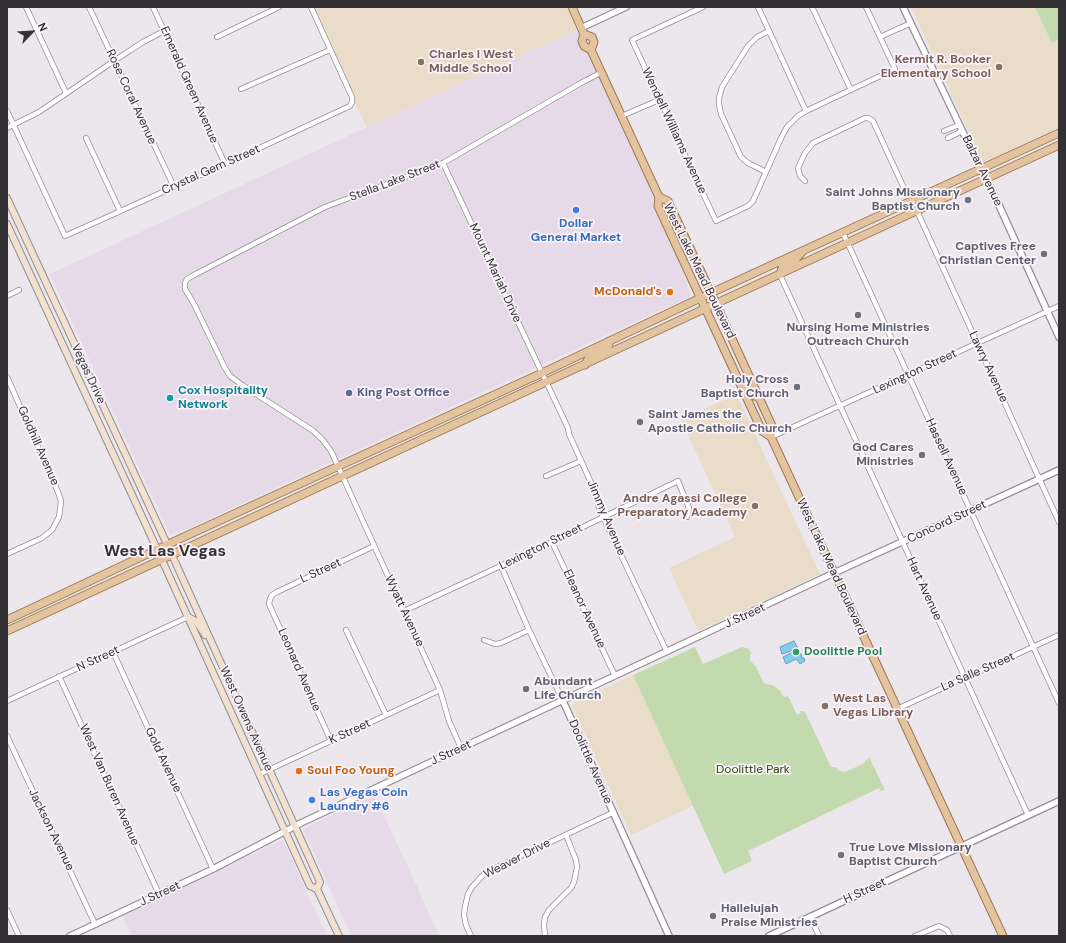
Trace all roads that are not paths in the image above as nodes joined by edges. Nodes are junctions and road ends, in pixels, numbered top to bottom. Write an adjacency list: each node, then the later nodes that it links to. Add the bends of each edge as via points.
1 (26, 7): 24 (street)
2 (89, 7): 20 (street, Rose Coral Avenue)
3 (153, 7): 14 (street, Emerald Green Avenue)
4 (279, 7): 17 (street)
5 (311, 7): 19 (street)
6 (572, 7): 15 (main road, West Lake Mead Boulevard)
7 (626, 7): 15 (street)
8 (703, 7): 25 (street, Wendell Williams Avenue, via 632,40)
9 (758, 7): 16 (street)
10 (812, 7): 23 (street)
11 (866, 7): 18 (street)
12 (903, 7): 13 (street, Balzar Avenue)
13 (911, 23): 18 (street); 30 (street, Balzar Avenue)
14 (164, 31): 20 (street); 39 (street, Emerald Green Avenue)
15 (583, 31): 21 (main road, West Lake Mead Boulevard, via 592,37 594,42 591,50)
16 (769, 31): 27 (street); 41 (street, via 757,37 748,46 722,87 719,98 721,114 741,157)
17 (217, 37)
18 (880, 37): 23 (street, via 895,69)
19 (330, 50): 22 (street); 39 (street, Crystal Gem Street, via 353,100 352,104)
20 (114, 60): 24 (street); 44 (street, Rose Coral Avenue)
21 (602, 72): 28 (main road, West Lake Mead Boulevard); 38 (street, Stella Lake Street)
22 (241, 89)
23 (851, 90): 27 (street)
24 (66, 93): 29 (street, via 39,112)
25 (661, 99): 28 (street); 41 (street, Wendell Williams Avenue, via 716,221 748,206 753,201)
26 (7, 110): 29 (street)
27 (806, 111): 41 (street, via 798,116 782,136)
28 (622, 116): 46 (main road, West Lake Mead Boulevard)
29 (14, 125): 31 (street); 48 (street, Crystal Gem Street, via 65,236)
30 (959, 125): 32 (street); 33 (street, Balzar Avenue)
31 (7, 128)
32 (944, 131)
33 (962, 131): 36 (street); 40 (street, Balzar Avenue)
34 (1059, 133): 40 (main road)
35 (86, 138): 48 (street)
36 (948, 138)
37 (1058, 148): 42 (main road)
38 (443, 163): 55 (street, Stella Lake Street, via 325,207 194,275); 70 (street, Mount Mariah Drive)
39 (225, 164): 44 (street, Crystal Gem Street)
40 (981, 170): 42 (street, Balzar Avenue); 51 (main road)
41 (766, 172)
42 (986, 180): 49 (main road); 63 (street, Balzar Avenue)
43 (805, 181): 45 (street, via 800,176 798,168 813,143 868,118 872,121 903,186)
44 (174, 187): 48 (street, Crystal Gem Street)
45 (901, 193)
46 (659, 197): 57 (main road, West Lake Mead Boulevard, via 668,201); 59 (main road, West Lake Mead Boulevard, via 658,206)
47 (7, 198): 64 (main road, Vegas Drive)
48 (120, 211)
49 (917, 211): 52 (main road); 68 (street, Lawry Avenue)
50 (7, 224): 65 (main road, Vegas Drive)
51 (843, 233): 52 (street, Hassell Avenue); 53 (main road)
52 (848, 243): 54 (main road); 71 (street, Hassell Avenue)
53 (802, 252): 54 (main road, via 796,260 782,268); 57 (main road)
54 (780, 275): 60 (main road); 76 (street, Hart Avenue)
55 (185, 283): 79 (street, Wyatt Avenue, via 185,289 230,376 312,430 331,451)
56 (19, 290): 58 (street)
57 (711, 293): 59 (main road); 60 (main road, West Lake Mead Boulevard)
58 (7, 296)
59 (700, 298): 62 (main road, West Lake Mead Boulevard); 67 (main road)
60 (716, 304): 62 (main road); 75 (main road, West Lake Mead Boulevard)
61 (1059, 306): 63 (street, Lexington Street)
62 (706, 309): 69 (main road); 73 (main road, West Lake Mead Boulevard)
63 (1047, 311): 66 (street, Balzar Avenue); 68 (street, Lexington Street)
64 (63, 318): 65 (main road); 91 (main road, Vegas Drive)
65 (53, 323): 93 (main road, Vegas Drive)
66 (1059, 337)
67 (609, 341): 69 (main road, via 609,345 590,357); 70 (main road)
68 (977, 344): 71 (street, Lexington Street); 83 (street, Lawry Avenue)
69 (585, 365): 74 (main road)
70 (542, 373): 74 (street, Mount Mariah Drive); 79 (main road)
71 (909, 375): 76 (street, Lexington Street); 84 (street, Hassell Avenue)
72 (7, 377): 92 (street, Goldhill Avenue, via 61,501 59,517 47,535)
73 (740, 382): 75 (main road, via 745,383 751,394); 77 (main road, West Lake Mead Boulevard, via 762,431)
74 (547, 383): 78 (street, Jimmy Avenue); 81 (main road)
75 (759, 398): 77 (main road, West Lake Mead Boulevard, via 772,426)
76 (840, 406): 77 (street, Lexington Street); 89 (street, Hart Avenue)
77 (771, 437): 95 (main road, West Lake Mead Boulevard)
78 (581, 461): 82 (street); 85 (street, Jimmy Avenue, via 598,498)
79 (338, 466): 81 (street, Wyatt Avenue); 91 (main road)
80 (1059, 470): 83 (street, Concord Street)
81 (343, 476): 90 (street, Wyatt Avenue); 91 (main road)
82 (546, 476)
83 (1039, 479): 84 (street, Concord Street); 87 (street, Lawry Avenue)
84 (971, 511): 89 (street, Concord Street); 106 (street, Hassell Avenue)
85 (603, 517): 86 (street, Lexington Street, via 678,481 689,508); 88 (street, Lexington Street); 108 (street, Jimmy Avenue)
86 (687, 517)
87 (1059, 522)
88 (552, 542): 94 (street, Lexington Street); 110 (street, Eleanor Avenue)
89 (903, 542): 95 (street, Concord Street); 111 (street, Hart Avenue)
90 (374, 546): 96 (street, L Street, via 277,592); 97 (street, Wyatt Avenue)
91 (170, 550): 93 (main road); 93 (main road); 105 (main road, West Owens Avenue)
92 (7, 554)
93 (160, 554): 98 (main road, West Owens Avenue); 99 (main road); 102 (main road)
94 (501, 566): 97 (street, Lexington Street); 101 (street, Doolittle Avenue)
95 (834, 573): 108 (street, J Street); 118 (main road, West Lake Mead Boulevard)
96 (270, 599): 121 (street, Leonard Avenue, via 269,604)
97 (404, 611): 112 (street, Wyatt Avenue)
98 (188, 617): 105 (main road, via 196,621); 107 (street, N Street); 114 (main road, West Owens Avenue)
99 (7, 620)
100 (346, 630): 119 (street)
101 (529, 630): 104 (street, via 495,644); 116 (street, Doolittle Avenue)
102 (7, 631)
103 (1059, 635): 106 (street, La Salle Street)
104 (484, 640)
105 (211, 642): 113 (main road, West Owens Avenue)
106 (1033, 647): 111 (street, La Salle Street); 117 (street, Hassell Avenue)
107 (113, 652): 109 (street, N Street); 132 (street, Gold Avenue)
108 (667, 652): 110 (street, J Street)
109 (59, 676): 115 (street, N Street); 134 (street, West Van Buren Avenue)
110 (615, 676): 116 (street, J Street)
111 (965, 678): 118 (street, La Salle Street); 127 (street, Hart Avenue)
112 (440, 690): 119 (street, K Street); 122 (street, Wyatt Avenue, via 449,721)
113 (235, 695): 114 (main road); 123 (main road, West Owens Avenue)
114 (226, 699): 124 (main road, West Owens Avenue)
115 (7, 700)
116 (563, 701): 122 (street, J Street); 126 (street, Doolittle Avenue)
117 (1059, 703)
118 (897, 709): 131 (main road, West Lake Mead Boulevard)
119 (386, 715): 121 (street, K Street)
120 (7, 736): 137 (street, Jackson Avenue)
121 (331, 741): 123 (street, K Street)
122 (461, 748): 128 (street, J Street)
123 (269, 770): 124 (street, K Street); 128 (main road, West Owens Avenue)
124 (260, 774): 129 (main road, West Owens Avenue)
125 (1059, 801): 127 (street, H Street)
126 (612, 813): 130 (street, Weaver Drive); 143 (street, Doolittle Avenue)
127 (1028, 815): 131 (street, H Street)
128 (294, 826): 129 (street, J Street); 133 (main road, West Owens Avenue, via 320,882)
129 (286, 831): 132 (street, J Street); 133 (main road, West Owens Avenue, via 310,886)
130 (566, 835): 141 (street, Weaver Drive, via 489,871 477,881 468,894 464,914); 142 (street, via 577,867 571,888 549,910 544,926)
131 (960, 846): 136 (street, H Street); 148 (main road, West Lake Mead Boulevard)
132 (212, 869): 134 (street, J Street)
133 (317, 889): 140 (main road, West Owens Avenue)
134 (158, 894): 137 (street, J Street)
135 (7, 910): 138 (street)
136 (810, 916): 144 (street, H Street); 145 (street)
137 (95, 924): 139 (street, J Street)
138 (19, 936)
139 (70, 936)
140 (339, 936)
141 (471, 936)
142 (546, 936)
143 (669, 936)
144 (769, 936)
145 (819, 936)
146 (914, 936): 147 (street, via 934,926 943,927)
147 (950, 936)
148 (1003, 936)

